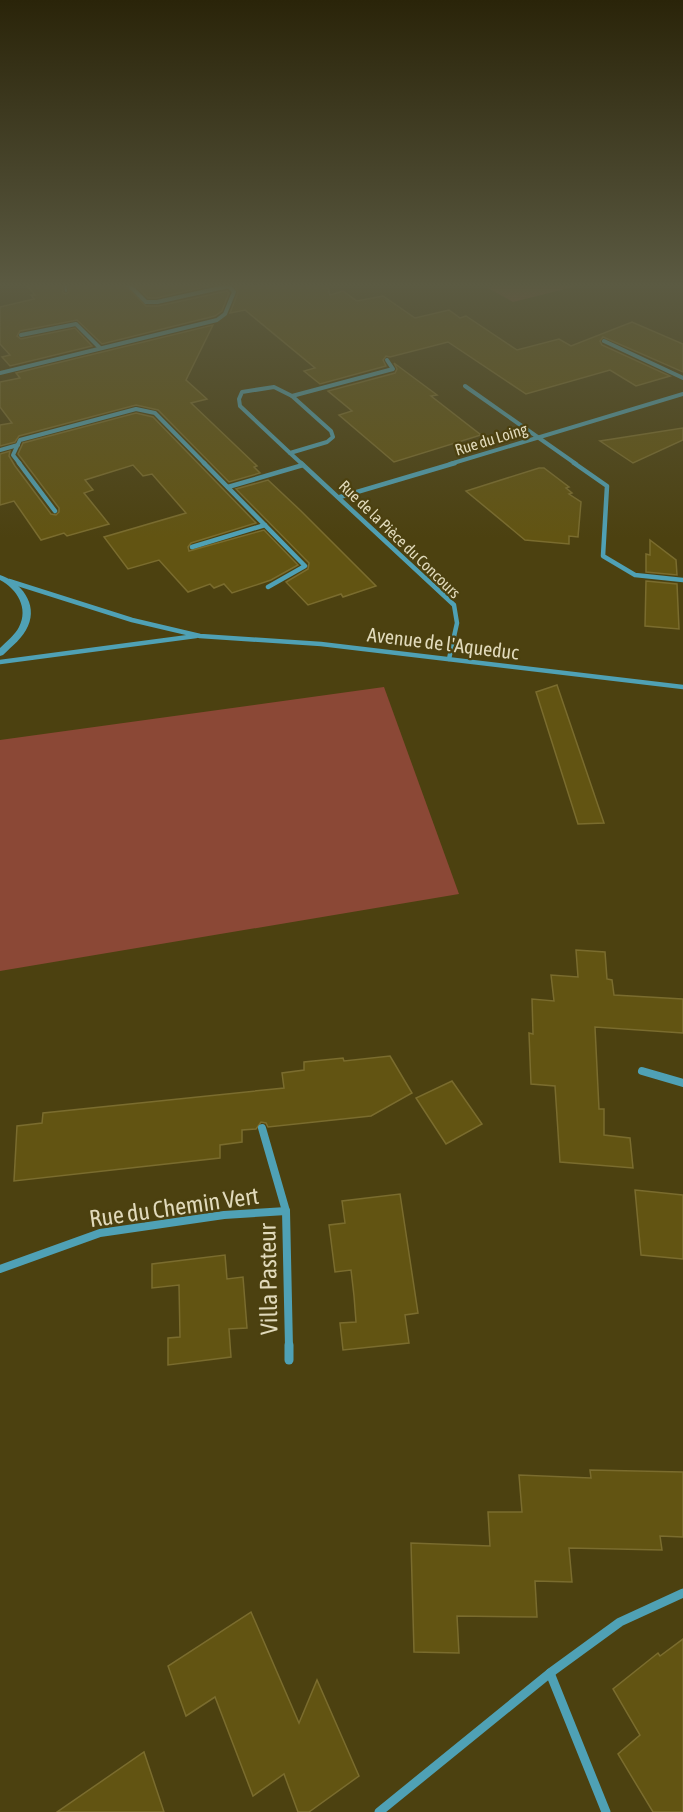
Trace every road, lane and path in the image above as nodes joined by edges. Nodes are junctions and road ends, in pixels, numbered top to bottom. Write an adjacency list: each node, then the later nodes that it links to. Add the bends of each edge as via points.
1 (20, 369): 4 (street)
2 (393, 369): 8 (street)
3 (663, 369): 5 (street)
4 (0, 373)
5 (683, 378)
6 (465, 386): 9 (street)
7 (683, 394): 9 (street, Rue du Loing)
8 (292, 396): 12 (street, Rue de la Pièce du Concours, via 333,437); 12 (street, Rue de la Pièce du Concours, via 274,387 262,387 242,392 239,399 240,406)
9 (538, 437): 15 (street, Rue du Loing); 20 (street, via 608,486 603,556 635,575)
10 (18, 445): 11 (street); 14 (street, via 20,440 136,409 155,413); 16 (street, via 13,455)
11 (0, 450)
12 (290, 453): 13 (street, Rue de la Pièce du Concours)
13 (303, 465): 14 (street); 15 (street, Rue de la Pièce du Concours)
14 (228, 487): 17 (street)
15 (340, 497): 24 (street, Rue de la Pièce du Concours, via 454,605 457,629)
16 (55, 511)
17 (265, 525): 18 (street); 21 (street, via 305,566)
18 (192, 547)
19 (4, 579): 22 (street, Avenue de l'Aqueduc, via 132,620); 23 (street, via 21,592 27,609 23,628)
20 (683, 580)
21 (268, 587)
22 (200, 636): 24 (street, Avenue de l'Aqueduc, via 321,644); 25 (street, Avenue de l'Aqueduc)
23 (0, 653)
24 (449, 659): 26 (street, Avenue de l'Aqueduc)
25 (0, 663)
26 (683, 687)
27 (642, 1071): 28 (street)
28 (683, 1083)
29 (262, 1128): 30 (street, Villa Pasteur)
30 (286, 1211): 31 (street, Rue du Chemin Vert, via 224,1215 100,1233); 32 (street, Villa Pasteur)
31 (0, 1269)
32 (289, 1360)
33 (683, 1593): 34 (street, via 621,1622)
34 (550, 1673): 35 (street); 36 (street)
35 (379, 1812)
36 (606, 1812)

